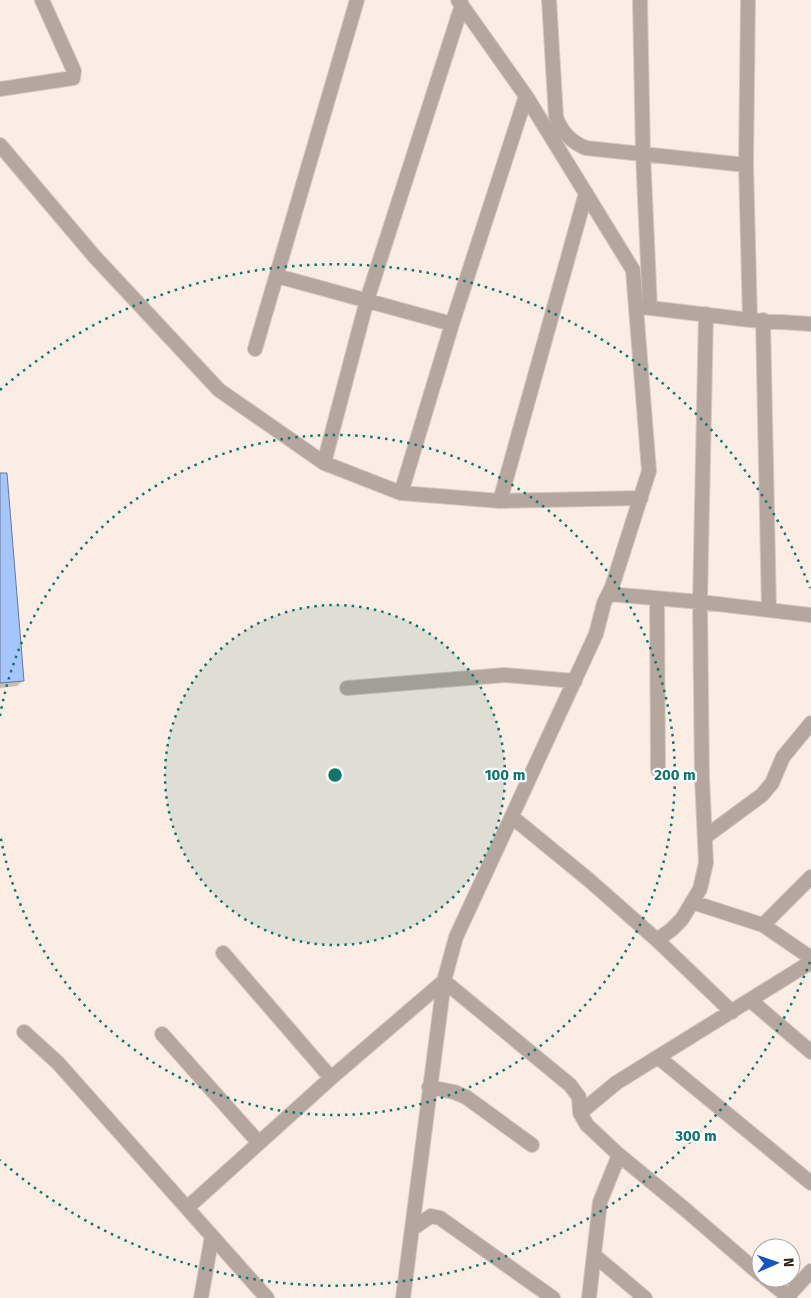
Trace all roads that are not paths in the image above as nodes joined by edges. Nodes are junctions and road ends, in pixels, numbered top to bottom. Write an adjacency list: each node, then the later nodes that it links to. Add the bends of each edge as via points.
1 (42, 0): 7 (street, via 74,71 73,78)
2 (356, 0): 13 (street)
3 (549, 0): 10 (street, via 559,125 572,141 586,148)
4 (640, 0): 10 (street)
5 (748, 0): 11 (street)
6 (460, 3): 8 (street); 14 (street)
7 (0, 89)
8 (526, 96): 12 (street); 18 (street)
9 (0, 145): 21 (street, via 94,256 219,390)
10 (643, 154): 11 (street); 15 (street)
11 (746, 165): 17 (street)
12 (586, 193): 15 (street, via 633,270); 24 (street)
13 (276, 276): 14 (street); 20 (street)
14 (367, 300): 18 (street); 21 (street)
15 (643, 307): 16 (street); 23 (street, via 649,471)
16 (706, 314): 17 (street); 27 (street)
17 (757, 320): 19 (street); 28 (street)
18 (452, 324): 22 (street)
19 (811, 324)
20 (255, 349)
21 (324, 463): 22 (street)
22 (401, 493): 24 (street)
23 (641, 498): 24 (street); 25 (street)
24 (500, 501)
25 (609, 594): 26 (street); 30 (street)
26 (657, 599): 27 (street); 33 (street)
27 (700, 602): 28 (street); 35 (street)
28 (769, 610): 29 (street)
29 (811, 615)
30 (575, 681): 31 (street, via 505,675); 34 (street)
31 (347, 688)
32 (811, 723): 35 (street, via 783,757 768,788)
33 (658, 770)
34 (512, 817): 39 (street); 43 (street, via 456,937)
35 (705, 837): 37 (street, via 705,872)
36 (811, 877): 38 (street)
37 (692, 902): 38 (street); 39 (street, via 677,925)
38 (763, 925): 41 (street)
39 (656, 940): 45 (street)
40 (223, 953): 50 (street)
41 (811, 958)
42 (811, 962): 44 (street)
43 (444, 981): 50 (street); 51 (street); 52 (street, via 570,1085 579,1097)
44 (750, 1000): 45 (street); 48 (street)
45 (732, 1012): 49 (street)
46 (24, 1032): 57 (street, via 58,1063)
47 (162, 1034): 53 (street)
48 (811, 1052)
49 (658, 1056): 52 (street, via 616,1083); 56 (street)
50 (331, 1078): 53 (street)
51 (429, 1087): 54 (street, via 466,1097); 58 (street)
52 (580, 1113): 55 (street, via 587,1125)
53 (259, 1143): 57 (street)
54 (532, 1145)
55 (619, 1155): 60 (street, via 600,1202); 61 (street)
56 (811, 1183)
57 (188, 1208): 59 (street)
58 (412, 1229): 67 (street); 68 (street, via 431,1216 440,1218)
59 (212, 1236): 65 (street); 66 (street)
60 (594, 1255): 69 (street); 70 (street)
61 (751, 1265)
62 (811, 1271): 64 (street)
63 (778, 1288): 64 (street)
64 (789, 1297)
65 (202, 1298)
66 (267, 1298)
67 (403, 1298)
68 (553, 1298)
69 (589, 1298)
70 (644, 1298)

